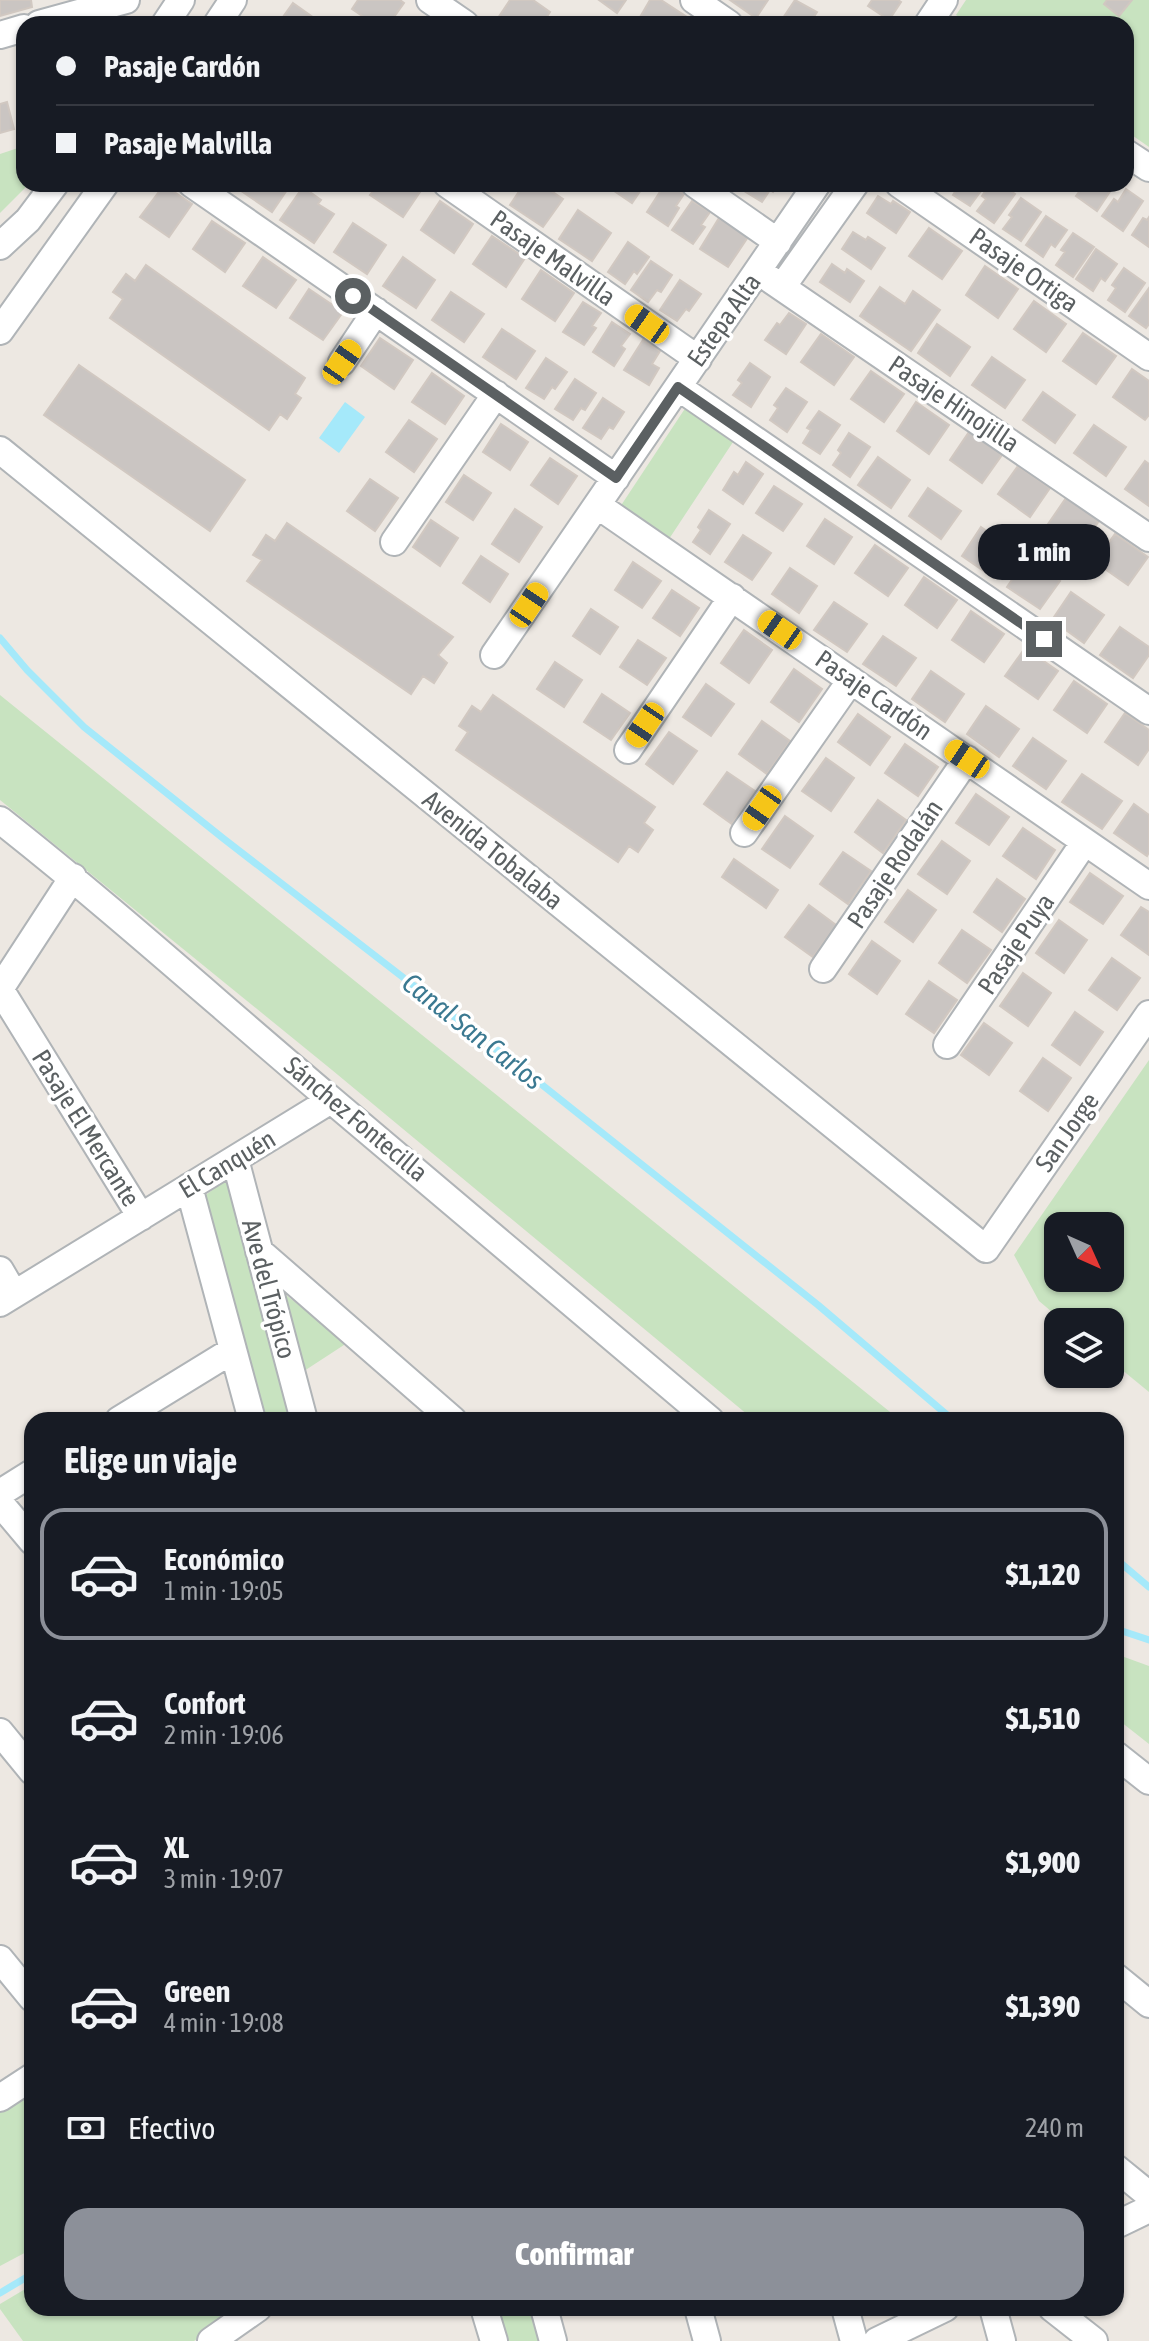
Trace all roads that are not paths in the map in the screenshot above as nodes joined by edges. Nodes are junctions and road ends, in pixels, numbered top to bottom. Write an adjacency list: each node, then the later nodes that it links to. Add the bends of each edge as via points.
1 (126, 0): 4 (street)
2 (430, 0): 5 (street)
3 (694, 0): 6 (street)
4 (68, 16)
5 (453, 16)
6 (717, 16)
7 (49, 192): 16 (street)
8 (99, 192): 20 (street)
9 (204, 192): 19 (street)
10 (458, 192): 22 (street, Pasaje Malvilla)
11 (706, 192): 15 (street)
12 (812, 192): 15 (street, Estepa Alta)
13 (849, 192): 18 (street, Estepa Alta)
14 (911, 192): 21 (street, Pasaje Ortiga)
15 (778, 242): 17 (street, Estepa Alta)
16 (0, 246)
17 (758, 271): 18 (street, Pasaje Hinojilla); 22 (street, Estepa Alta)
18 (782, 287): 29 (street, Pasaje Hinojilla)
19 (376, 311): 23 (street); 25 (street)
20 (0, 331)
21 (1149, 357)
22 (698, 359): 24 (street, Estepa Alta)
23 (342, 362)
24 (678, 387): 27 (street, Estepa Alta); 34 (street)
25 (496, 394): 27 (street); 30 (street)
26 (0, 450): 49 (street, Avenida Tobalaba)
27 (616, 478): 28 (street, Estepa Alta)
28 (597, 505): 31 (street, Pasaje Cardón); 32 (street, Estepa Alta)
29 (1149, 538)
30 (394, 542)
31 (732, 597): 33 (street, Pasaje Cardón); 35 (street)
32 (494, 655)
33 (851, 680): 36 (street, Pasaje Cardón); 38 (street)
34 (1149, 711)
35 (628, 750)
36 (967, 759): 39 (street, Pasaje Cardón); 42 (street, Pasaje Rodalán)
37 (0, 820): 40 (street, Sánchez Fontecilla)
38 (744, 833)
39 (1084, 843): 41 (street, Pasaje Cardón); 44 (street, Pasaje Puya)
40 (73, 877): 45 (street, Sánchez Fontecilla); 48 (street, Pasaje El Mercante, via 0,989)
41 (1149, 886)
42 (823, 969)
43 (1149, 1014): 49 (street, San Jorge)
44 (947, 1045)
45 (331, 1100): 46 (street, El Canquén); 58 (street, Sánchez Fontecilla)
46 (235, 1159): 47 (street, El Canquén); 50 (street, Ave del Trópico)
47 (189, 1187): 48 (street, El Canquén); 53 (street, Ave del Trópico)
48 (141, 1217): 52 (street, El Canquén)
49 (986, 1249)
50 (259, 1251): 56 (street, Ave del Trópico); 57 (street)
51 (0, 1270): 52 (street)
52 (7, 1298)
53 (233, 1350): 54 (street); 55 (street, Ave del Trópico)
54 (132, 1412)
55 (250, 1412)
56 (302, 1412)
57 (444, 1412)
58 (701, 1412)
59 (24, 1478): 60 (street)
60 (0, 1493)
61 (0, 1503): 62 (street)
62 (24, 1532)
63 (0, 1732): 64 (street)
64 (24, 1761)
65 (1124, 1761): 66 (street)
66 (1149, 1781)
67 (0, 1959): 69 (street)
68 (1124, 1984): 70 (street)
69 (24, 1988)
70 (1149, 2004)
71 (24, 2082): 72 (street)
72 (0, 2098)
73 (1124, 2175): 74 (street)
74 (1149, 2195)
75 (1149, 2209): 76 (street)
76 (1124, 2221)
77 (247, 2316): 85 (street)
78 (486, 2316): 86 (street)
79 (546, 2316): 87 (street)
80 (700, 2316): 88 (street)
81 (847, 2316): 89 (street)
82 (929, 2316): 90 (street)
83 (995, 2316): 91 (street)
84 (1062, 2316): 92 (street)
85 (211, 2341)
86 (494, 2341)
87 (553, 2341)
88 (707, 2341)
89 (854, 2341)
90 (877, 2341)
91 (1002, 2341)
92 (1094, 2341)

